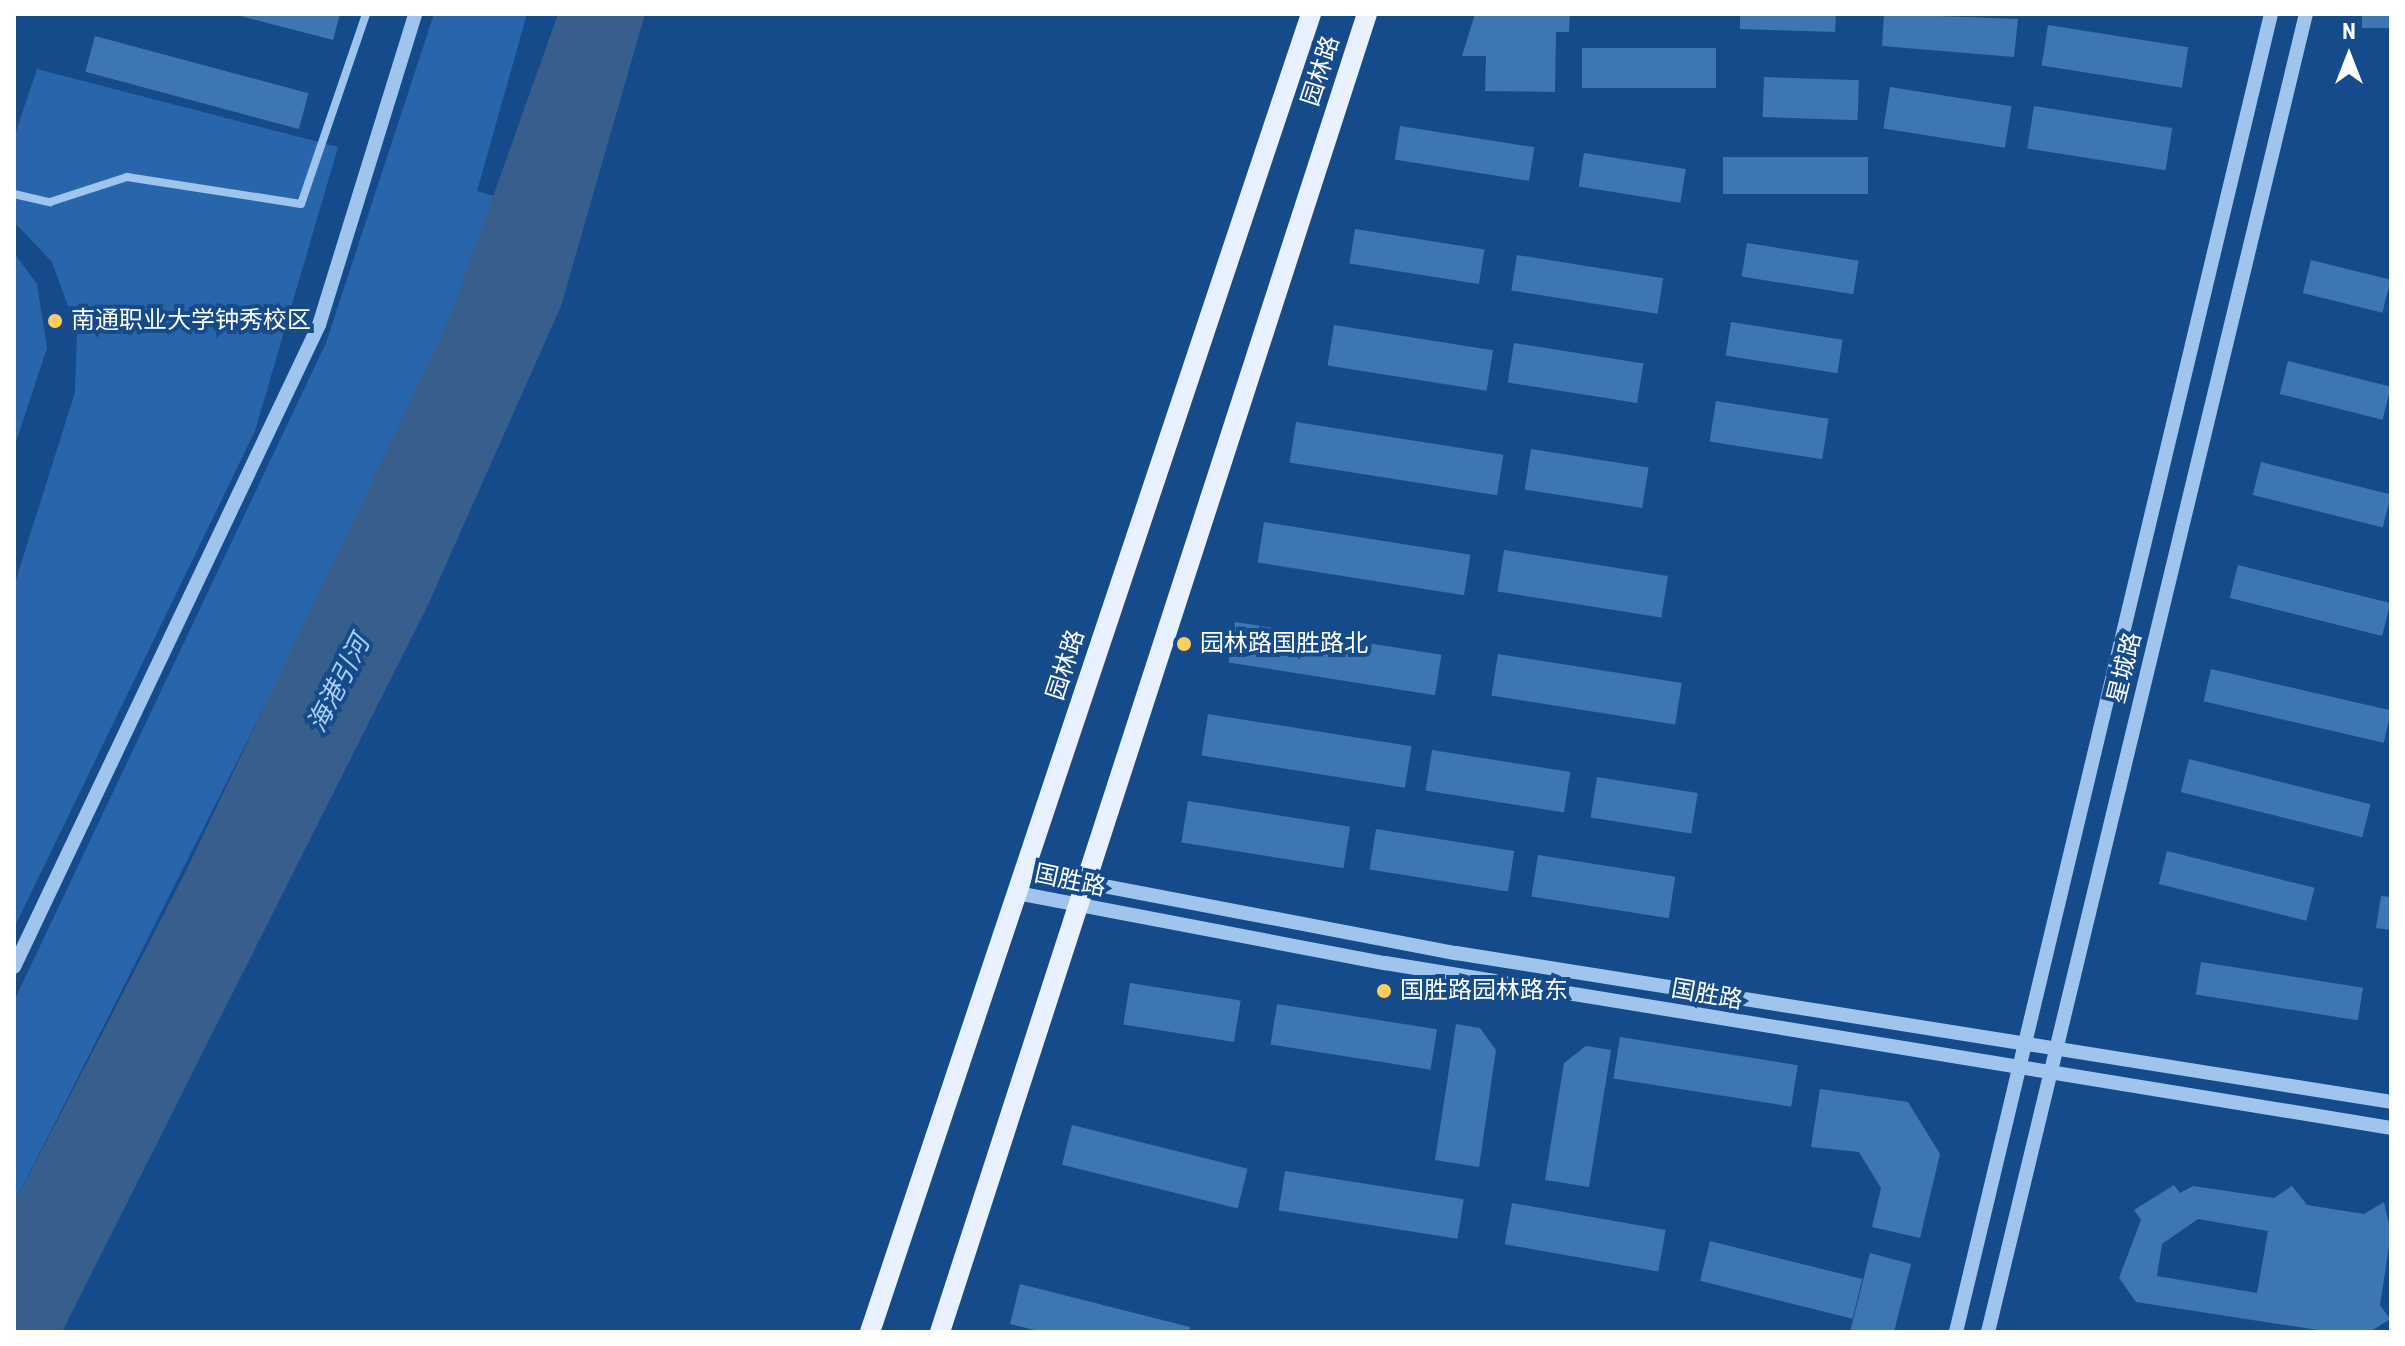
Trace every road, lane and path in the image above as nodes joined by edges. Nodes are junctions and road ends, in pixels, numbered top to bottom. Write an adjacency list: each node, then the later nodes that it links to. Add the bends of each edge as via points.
1 (366, 14): 7 (street, via 301,204 127,177 50,202)
2 (415, 14): 12 (street, via 319,325)
3 (1311, 14): 8 (main road, 园林路)
4 (1367, 14): 9 (main road, 园林路)
5 (2271, 14): 13 (street, 星城路)
6 (2306, 14): 14 (street, 星城路)
7 (14, 194)
8 (1025, 871): 9 (street, 国胜路); 10 (main road, 园林路)
9 (1089, 884): 11 (main road, 园林路); 13 (street, 国胜路)
10 (1017, 893): 11 (street, 国胜路); 19 (main road, 园林路)
11 (1082, 907): 15 (street, 国胜路); 20 (main road, 园林路)
12 (14, 967)
13 (2022, 1045): 14 (street, 国胜路); 15 (street, 星城路)
14 (2055, 1050): 16 (street, 星城路); 17 (street, 国胜路)
15 (2017, 1070): 16 (street, 国胜路); 21 (street, 星城路)
16 (2049, 1075): 18 (street, 国胜路); 22 (street, 星城路)
17 (2391, 1102)
18 (2391, 1128)
19 (870, 1332)
20 (940, 1332)
21 (1956, 1332)
22 (1988, 1332)

